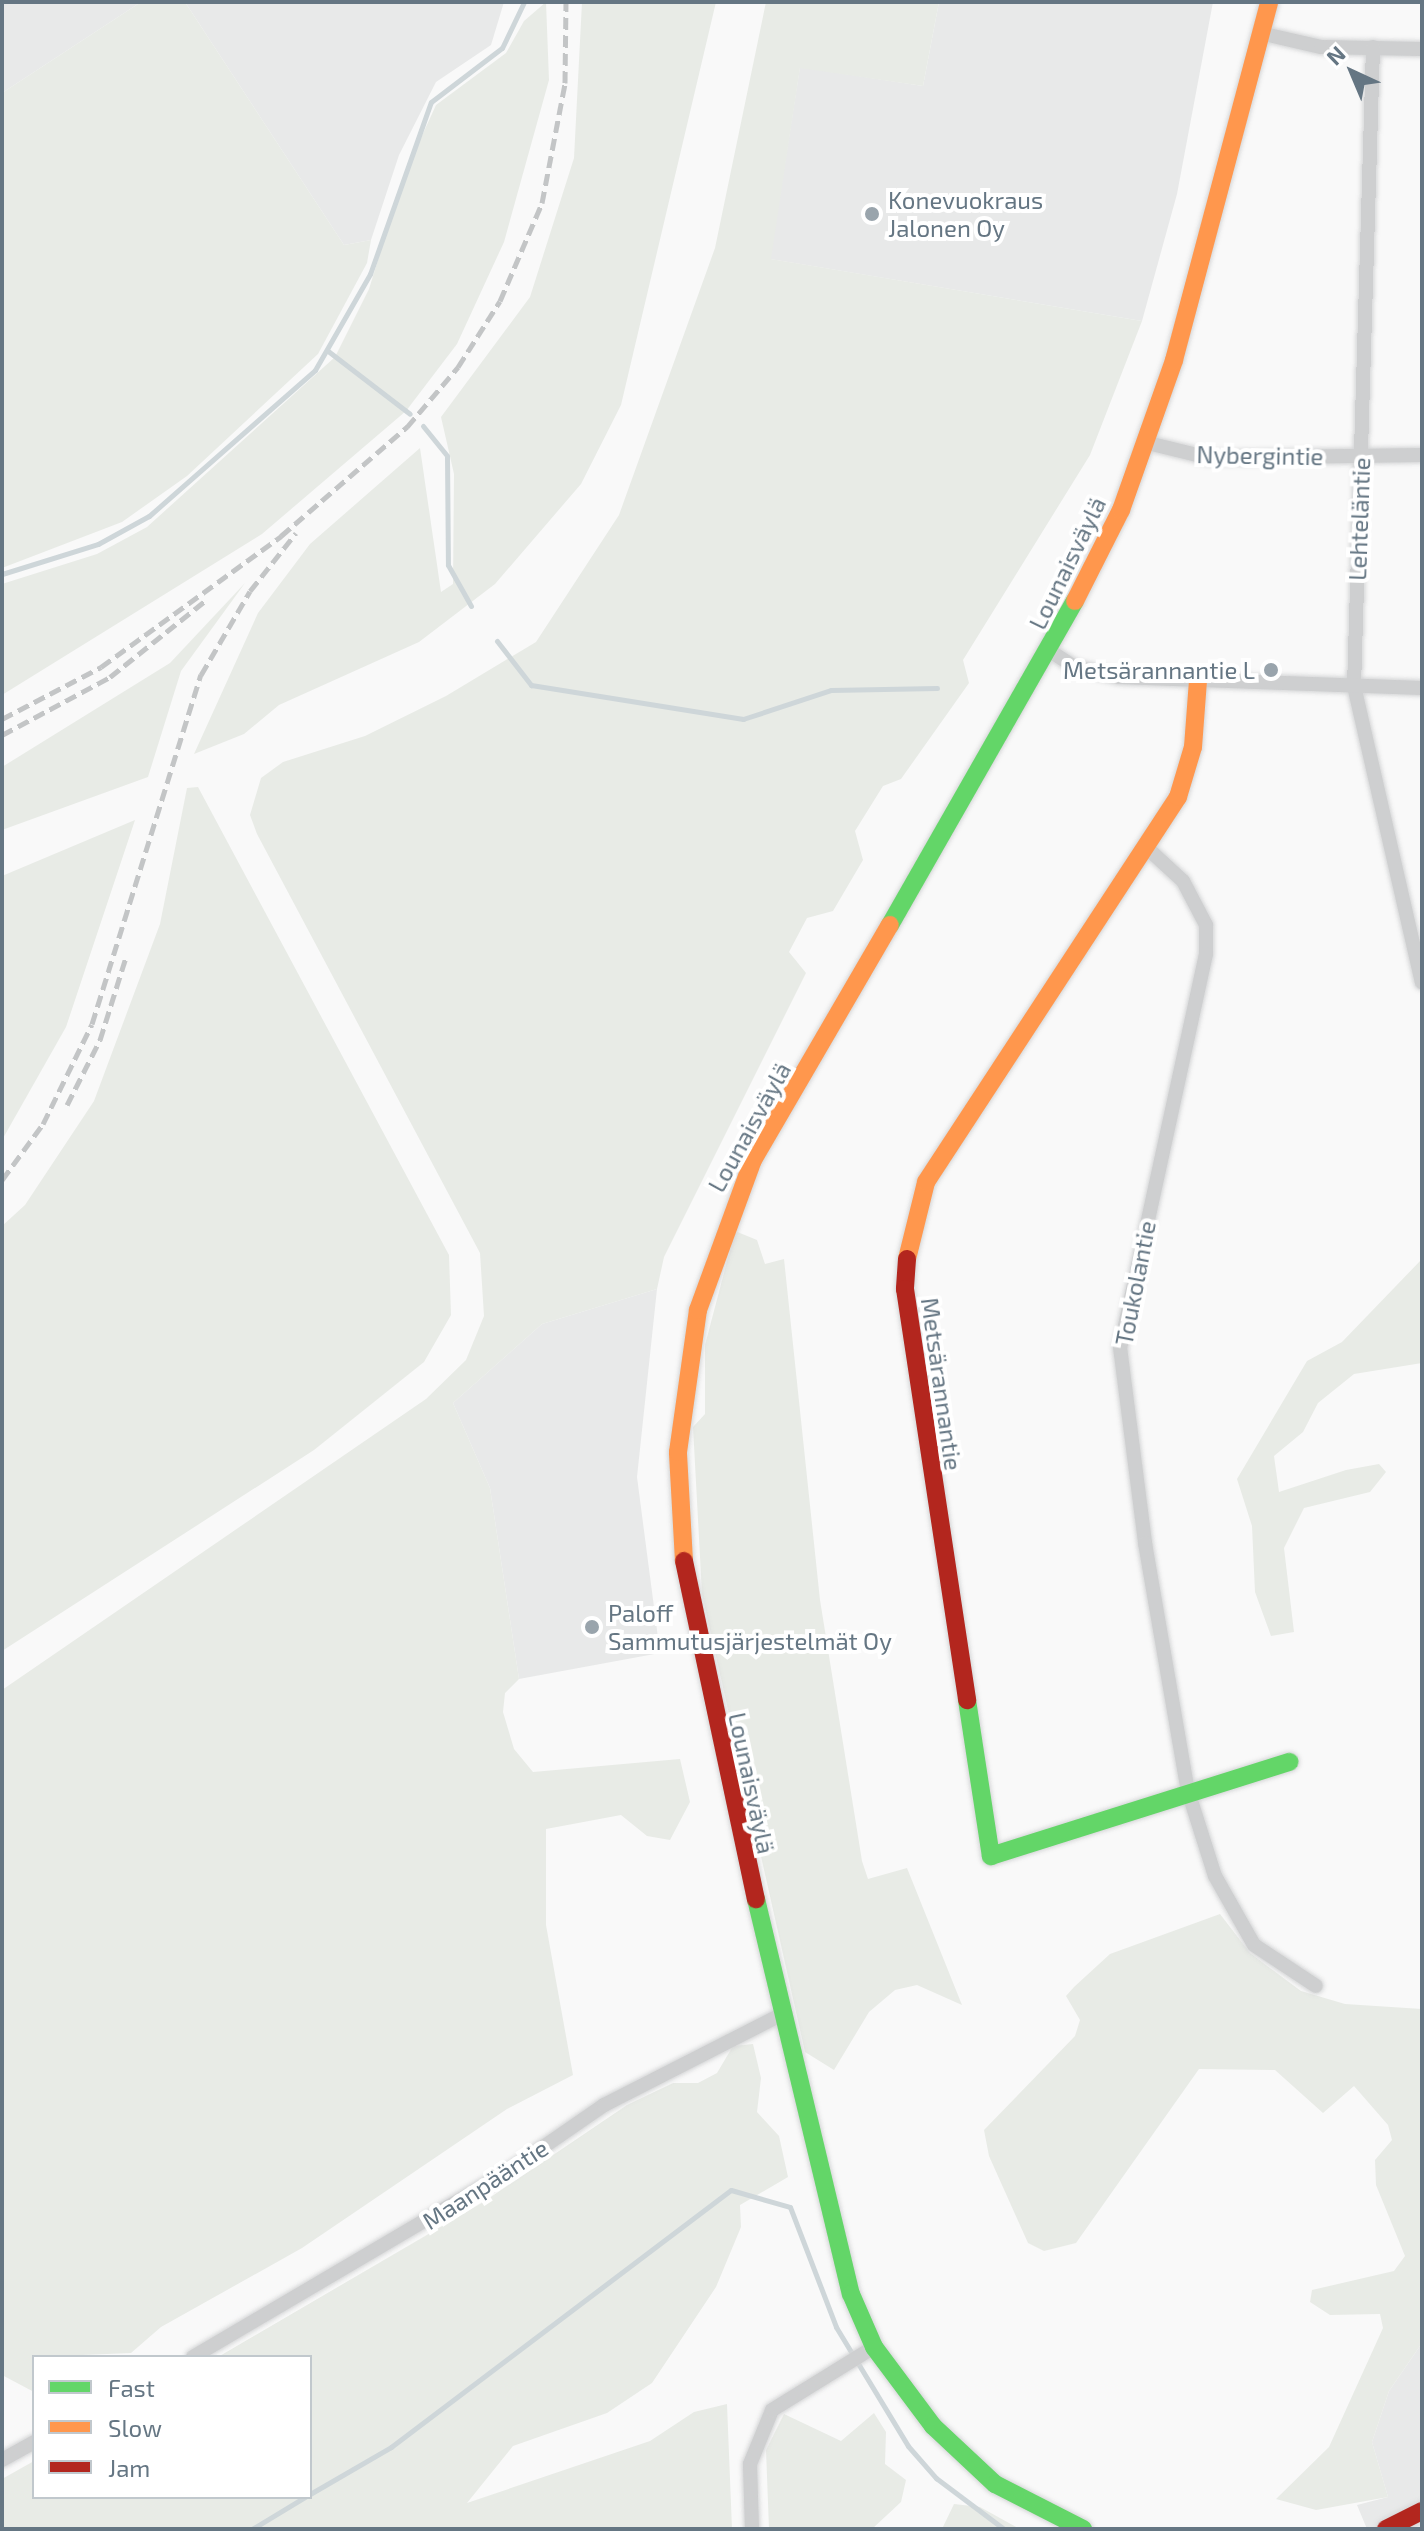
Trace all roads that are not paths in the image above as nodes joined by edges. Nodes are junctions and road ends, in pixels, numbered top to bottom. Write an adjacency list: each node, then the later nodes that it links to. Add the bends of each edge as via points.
1 (1269, 2): 2 (street, Lounaisväylä)
2 (1260, 33): 3 (street, via 1321,47); 5 (street, Lounaisväylä)
3 (1373, 47): 4 (street); 6 (street, Lehteläntie)
4 (1422, 49)
5 (1148, 443): 6 (street, Nybergintie, via 1209,458); 8 (street, Lounaisväylä)
6 (1362, 455): 7 (street, Nybergintie); 10 (street, Lehteläntie)
7 (1422, 455)
8 (1050, 651): 9 (street, via 1075,667 1119,677); 17 (street, Lounaisväylä, via 753,1160 698,1310 678,1452 685,1570)
9 (1198, 681): 10 (street); 12 (street, Metsärannantie, via 1193,747 1178,797)
10 (1354, 686): 11 (street); 13 (street, Lehteläntie)
11 (1422, 688)
12 (1146, 847): 15 (street, Toukolantie, via 1183,881 1206,925 1206,954 1120,1347); 15 (street, Metsärannantie, via 926,1182 908,1233 905,1289 991,1856)
13 (1422, 982)
14 (1290, 1762): 15 (street, Metsärannantie)
15 (1188, 1791): 16 (street, Toukolantie, via 1241,1931)
16 (1316, 1986)
17 (779, 2016): 18 (street, Lounaisväylä, via 851,2294); 19 (street, Maanpääntie, via 617,2097 507,2172)
18 (874, 2347): 24 (street, via 772,2410 750,2464); 25 (street, Lounaisväylä, via 903,2392 968,2461 1027,2505)
19 (196, 2355)
20 (32, 2443): 21 (street)
21 (2, 2460)
22 (1422, 2511): 23 (street)
23 (1391, 2528)
24 (752, 2529)
25 (1083, 2529)

